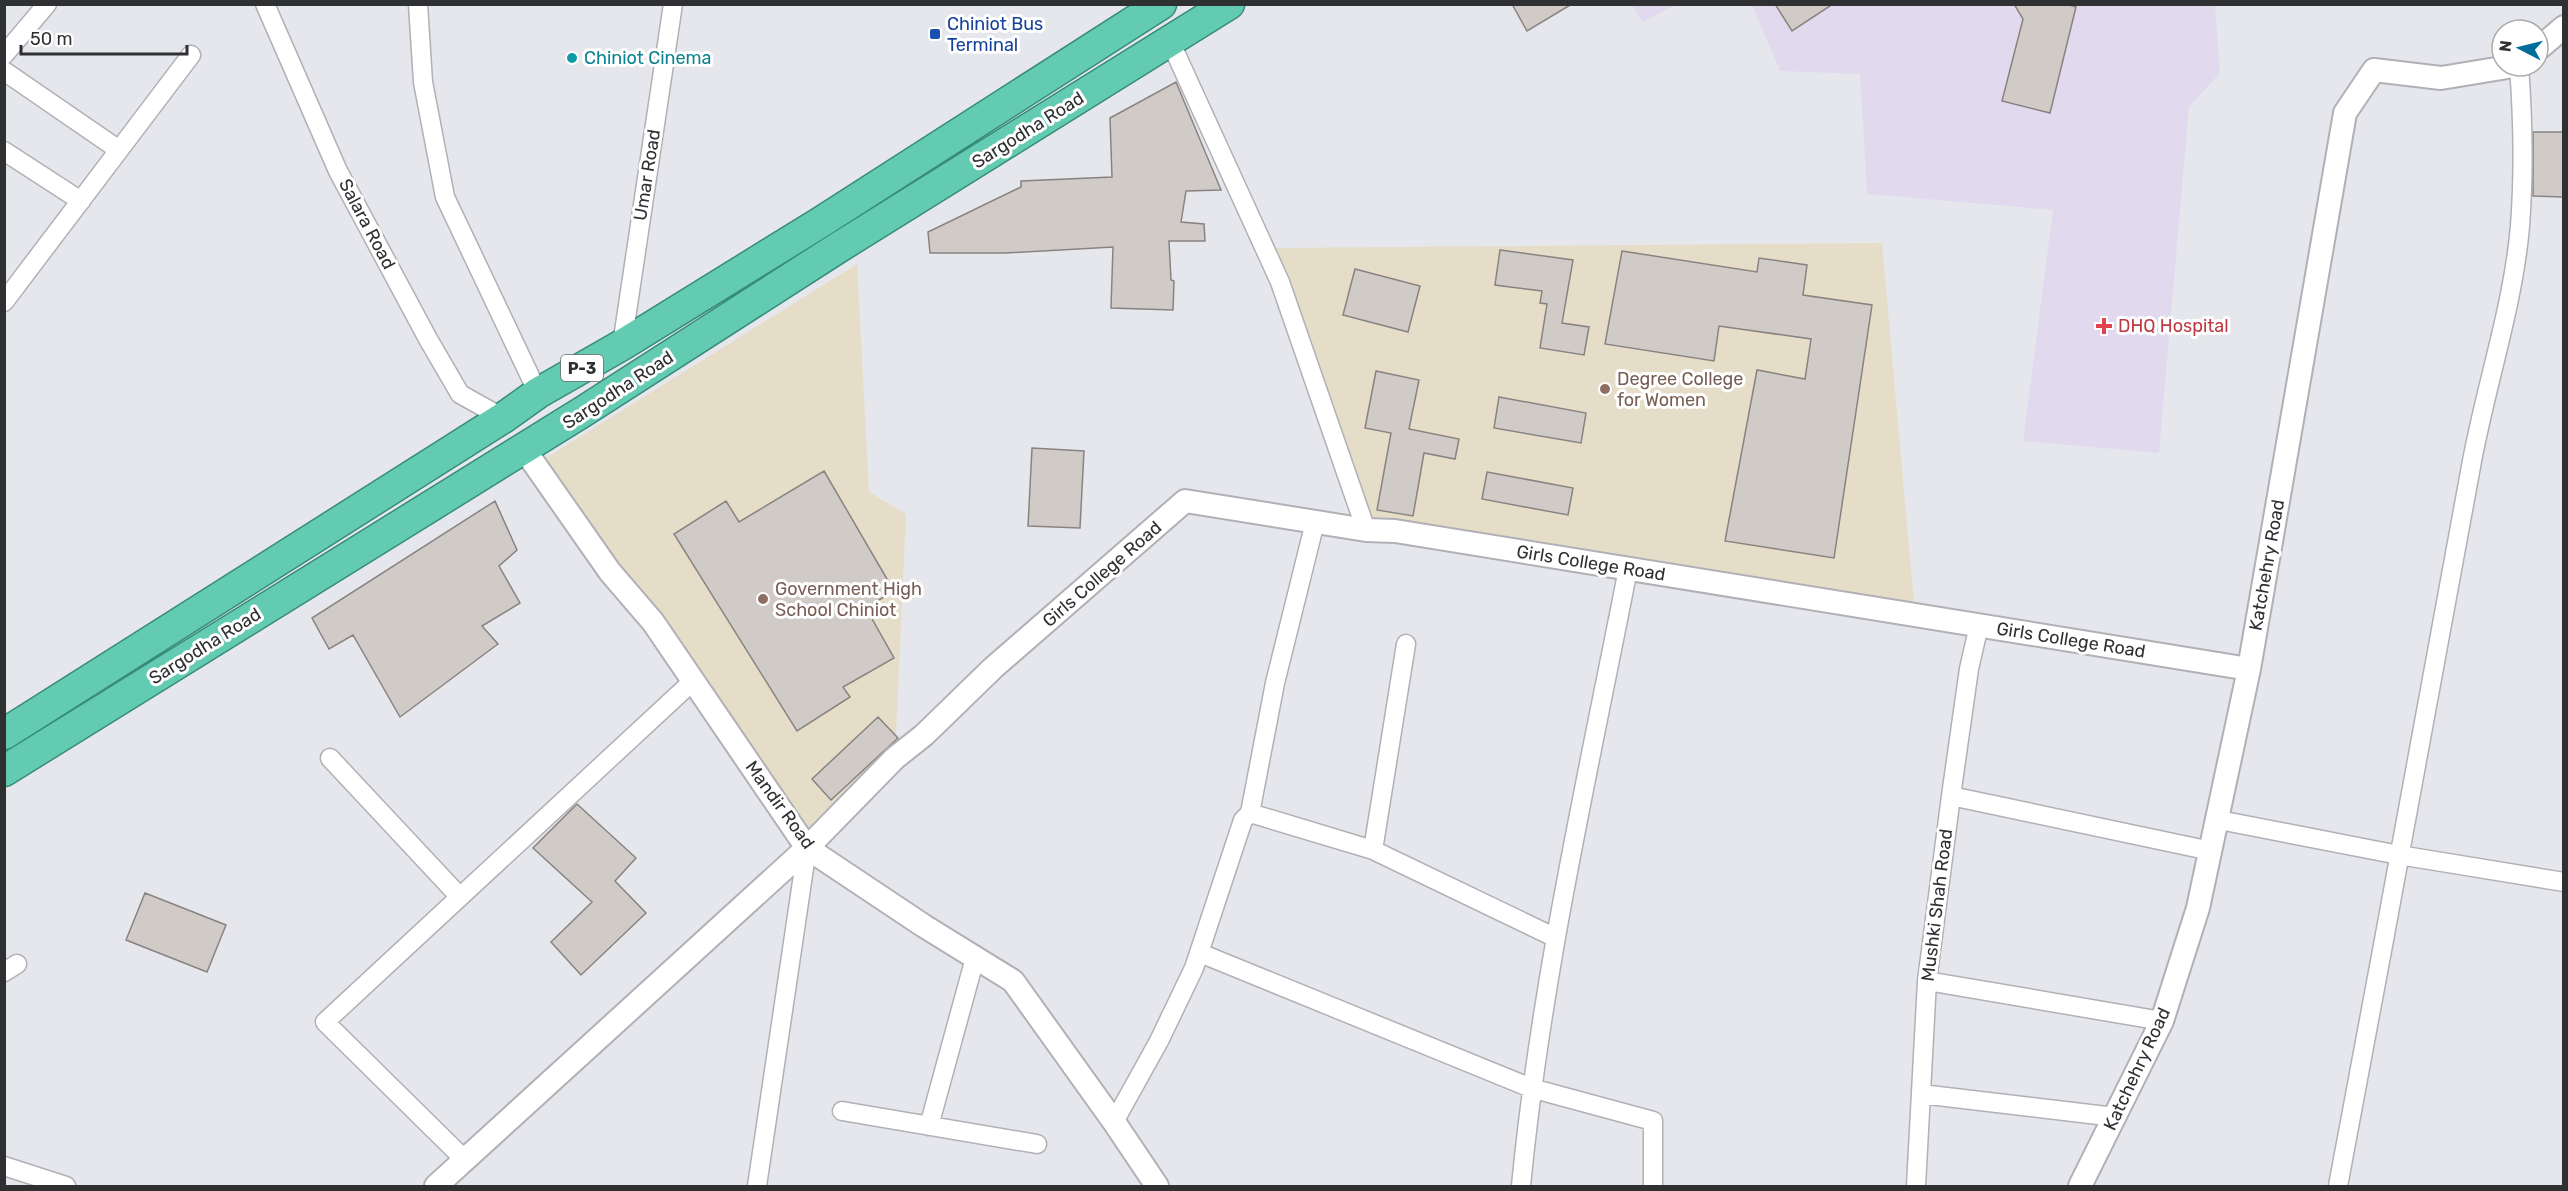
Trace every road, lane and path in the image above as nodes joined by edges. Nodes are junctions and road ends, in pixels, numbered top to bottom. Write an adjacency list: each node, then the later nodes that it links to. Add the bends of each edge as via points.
1 (47, 4): 10 (street)
2 (265, 4): 25 (street, Salara Road, via 338,171 428,339 460,394)
3 (418, 4): 24 (street, via 423,82 445,197)
4 (673, 4): 23 (street, Umar Road)
5 (1161, 4): 15 (highway, Sargodha Road / P-3)
6 (1229, 4): 9 (highway, Sargodha Road / P-3)
7 (2564, 27): 8 (street)
8 (2550, 39)
9 (1170, 41): 16 (highway, Sargodha Road / P-3); 28 (street, via 1281,282)
10 (4, 55)
11 (191, 55): 17 (street)
12 (2490, 70): 33 (street, Katchehry Road, via 2441,78 2374,70 2345,113)
13 (4, 71): 17 (street)
14 (2520, 78): 45 (street, via 2523,122 2520,228 2502,331 2477,433)
15 (1023, 93): 16 (highway); 20 (highway, Sargodha Road / P-3)
16 (1040, 123): 21 (highway, Sargodha Road / P-3)
17 (119, 150): 19 (street)
18 (4, 151): 19 (street)
19 (81, 201): 22 (street)
20 (821, 222): 21 (highway); 23 (highway, Sargodha Road / P-3)
21 (836, 249): 26 (highway, Sargodha Road / P-3)
22 (4, 303)
23 (622, 345): 24 (highway, Sargodha Road / P-3)
24 (538, 393): 25 (highway, Sargodha Road / P-3)
25 (503, 418): 32 (highway, Sargodha Road / P-3)
26 (524, 449): 34 (highway, Sargodha Road / P-3); 35 (street, Mandir Road)
27 (1315, 522): 28 (street, Girls College Road); 40 (street, via 1275,683); 42 (street, Girls College Road, via 1185,501 993,668 895,758)
28 (1366, 530): 29 (street, Girls College Road, via 1395,531)
29 (1628, 569): 30 (street, Girls College Road); 48 (street)
30 (1979, 625): 33 (street, Girls College Road); 39 (street, Mushki Shah Road)
31 (1406, 644): 43 (street)
32 (138, 651): 34 (highway); 36 (highway, Sargodha Road / P-3)
33 (2249, 669): 41 (street, Katchehry Road)
34 (156, 676): 38 (highway, Sargodha Road / P-3)
35 (693, 681): 42 (street, Mandir Road); 47 (street)
36 (4, 734)
37 (330, 758): 47 (street)
38 (4, 771)
39 (1951, 796): 44 (street); 51 (street, Mushki Shah Road)
40 (1250, 813): 43 (street); 49 (street, via 1243,820)
41 (2218, 820): 44 (street, Katchehry Road); 45 (street)
42 (807, 848): 50 (street, Mandir Road); 60 (street); 64 (street)
43 (1373, 850): 48 (street)
44 (2211, 851): 52 (street, Katchehry Road, via 2198,908)
45 (2399, 855): 46 (street); 70 (street)
46 (2564, 882)
47 (459, 896): 60 (street, via 326,1022)
48 (1556, 938): 53 (street)
49 (1200, 953): 53 (street); 57 (street, via 1159,1041)
50 (975, 958): 57 (street, Mandir Road, via 1013,981); 58 (street)
51 (1927, 981): 52 (street); 54 (street, Mushki Shah Road)
52 (2162, 1021): 56 (street, Katchehry Road)
53 (1531, 1088): 66 (street); 67 (street, via 1653,1121)
54 (1921, 1094): 56 (street); 68 (street, Mushki Shah Road)
55 (842, 1111): 58 (street)
56 (2115, 1117): 69 (street, Katchehry Road)
57 (1114, 1122): 65 (street, Mandir Road)
58 (929, 1126): 59 (street)
59 (1038, 1144)
60 (465, 1160): 63 (street)
61 (4, 1166): 62 (street)
62 (66, 1186)
63 (436, 1186)
64 (757, 1186)
65 (1157, 1186)
66 (1521, 1186)
67 (1656, 1186)
68 (1916, 1186)
69 (2080, 1186)
70 (2338, 1186)

